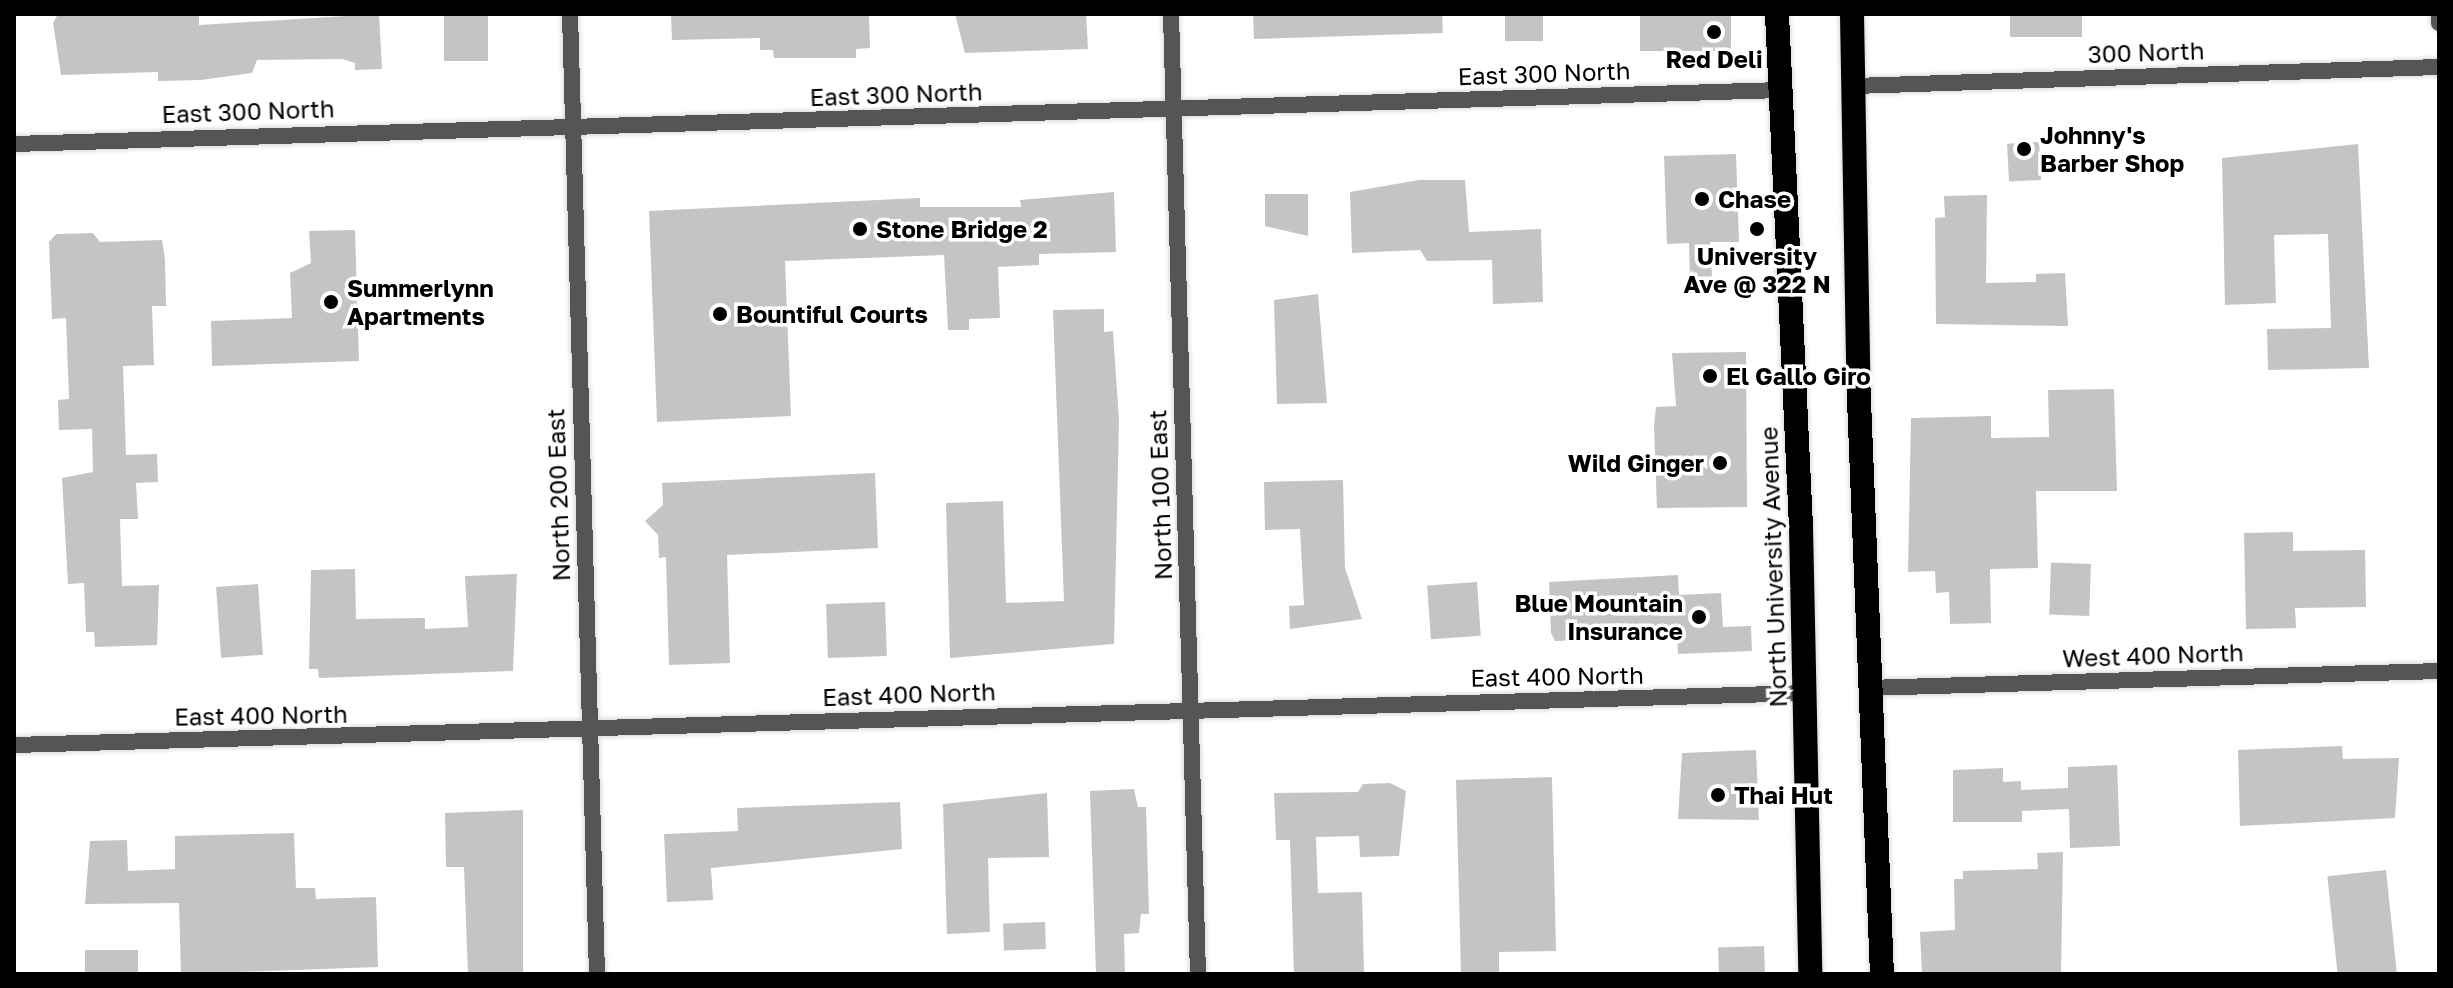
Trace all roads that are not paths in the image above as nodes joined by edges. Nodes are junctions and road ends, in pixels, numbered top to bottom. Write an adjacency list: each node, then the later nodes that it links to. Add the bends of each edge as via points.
1 (570, 14): 11 (street, North 200 East)
2 (1171, 14): 10 (street, North 100 East)
3 (1777, 14): 9 (highway, North University Avenue)
4 (1852, 14): 8 (highway)
5 (2439, 14): 6 (street)
6 (2439, 23)
7 (2439, 67): 8 (street, 300 North)
8 (1854, 86): 14 (highway)
9 (1779, 90): 10 (street, East 300 North); 15 (highway, North University Avenue)
10 (1174, 110): 11 (street, East 300 North); 16 (street, North 100 East)
11 (574, 127): 12 (street, East 300 North); 17 (street, North 200 East)
12 (14, 144)
13 (2439, 671): 14 (street, West 400 North)
14 (1867, 688): 22 (highway)
15 (1805, 693): 16 (street, East 400 North); 21 (highway, North University Avenue)
16 (1190, 709): 17 (street, East 400 North); 20 (street, North 100 East)
17 (590, 732): 18 (street, East 400 North); 19 (street, North 200 East)
18 (14, 745)
19 (597, 974)
20 (1198, 974)
21 (1810, 974)
22 (1882, 974)

